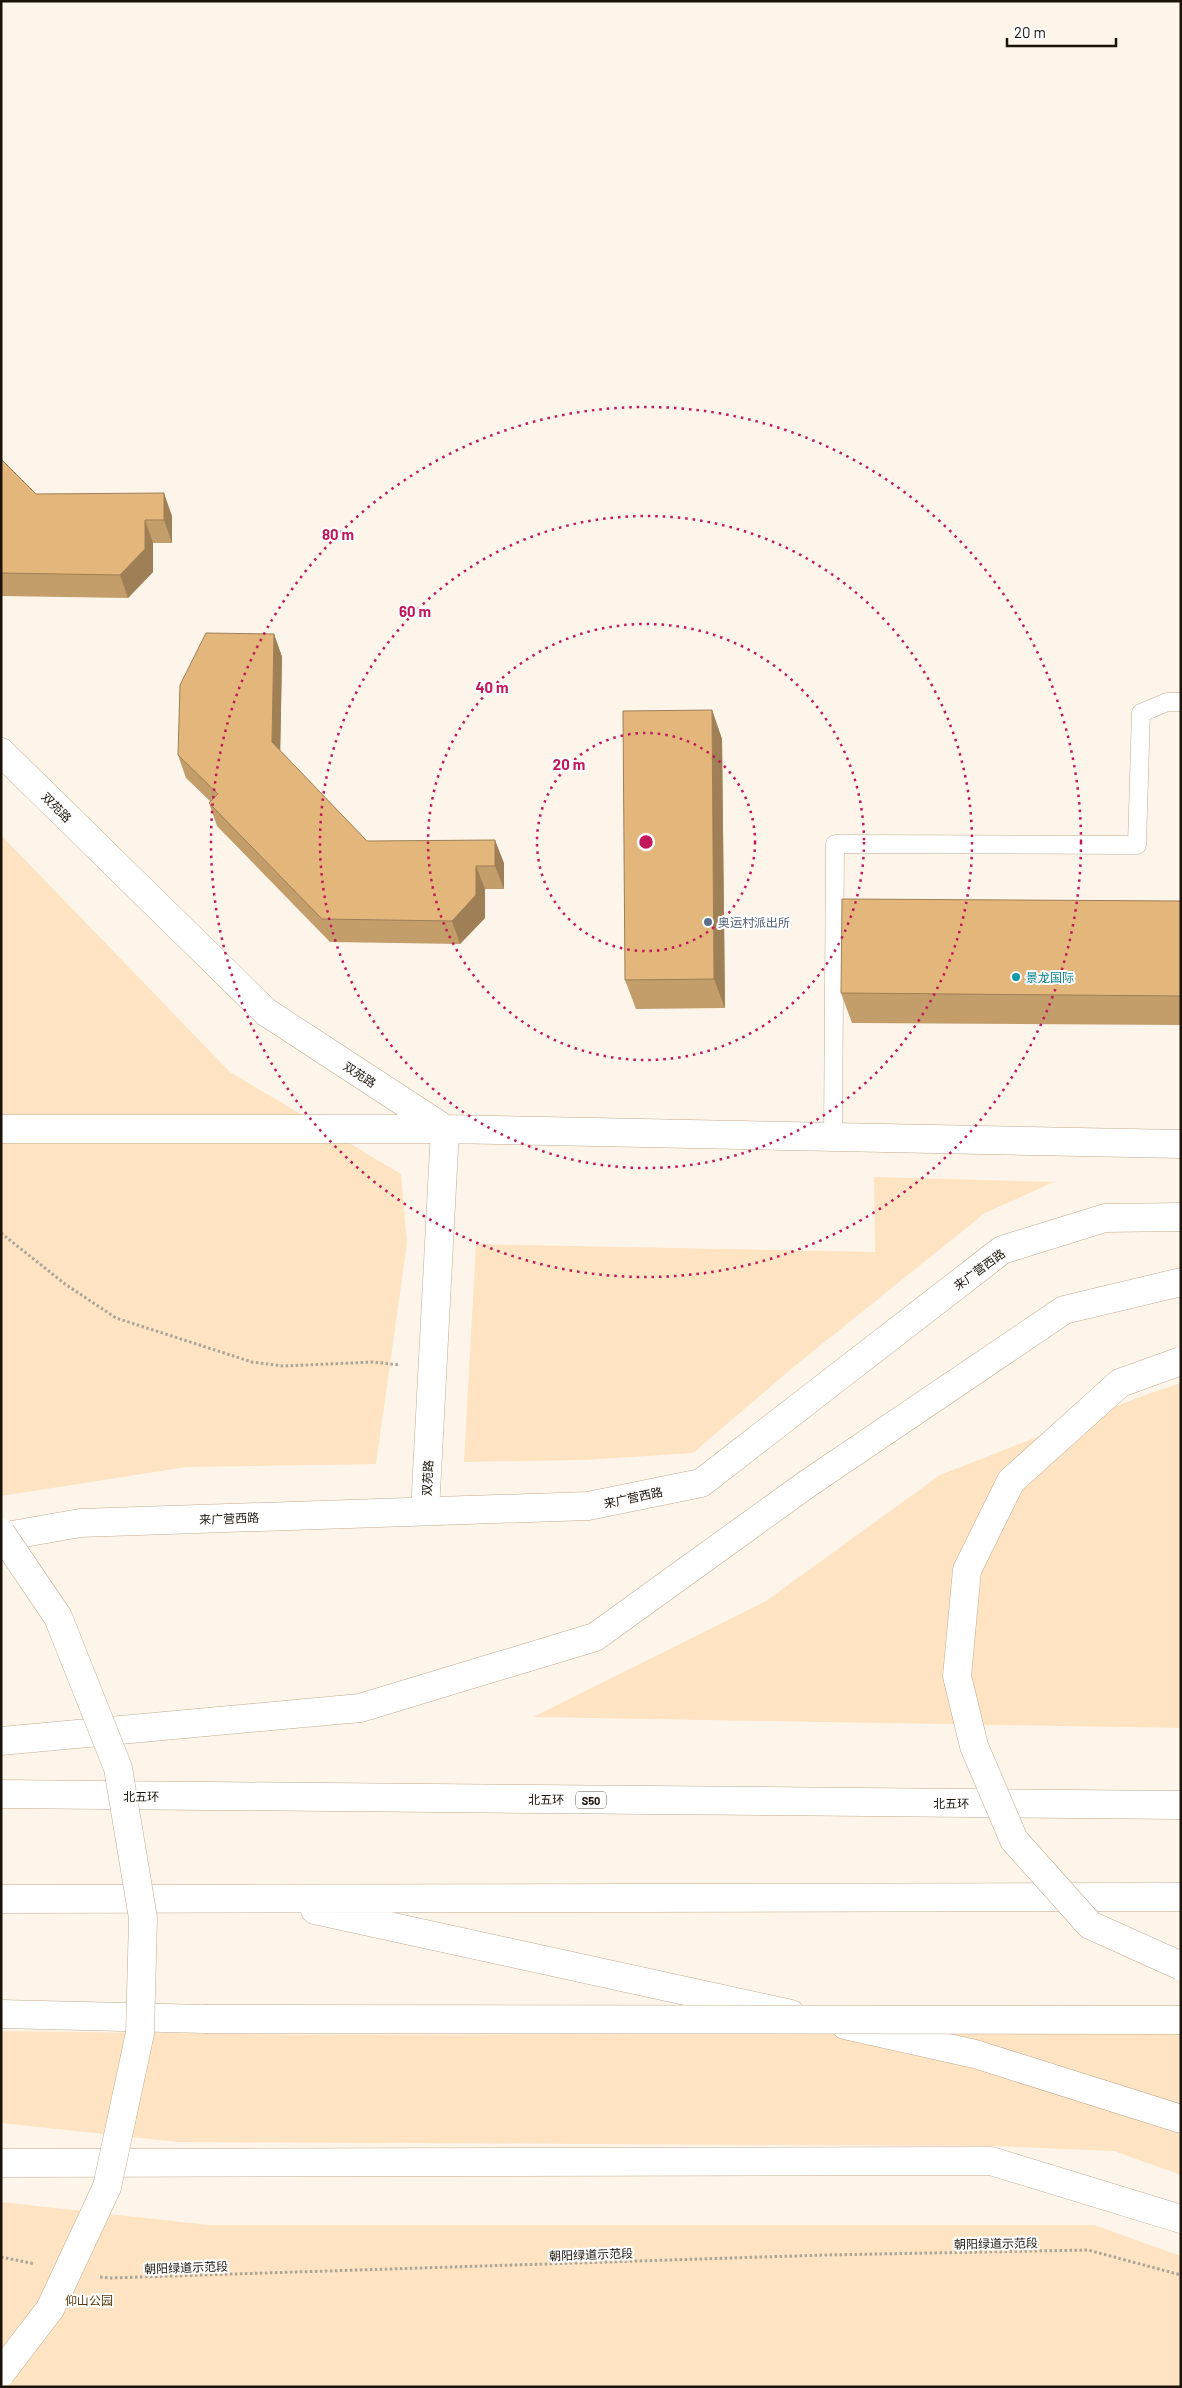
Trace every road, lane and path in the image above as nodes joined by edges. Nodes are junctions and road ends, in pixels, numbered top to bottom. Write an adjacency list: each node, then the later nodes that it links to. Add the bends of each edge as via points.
1 (1181, 702): 5 (lane, via 1167,702 1141,712 1137,845 835,844)
2 (1, 752): 4 (main road, 双苑路, via 266,1012)
3 (1, 1129): 4 (main road)
4 (445, 1129): 5 (main road); 11 (main road, 双苑路)
5 (833, 1137): 6 (main road)
6 (1181, 1144)
7 (1181, 1217): 12 (main road, 来广营西路, via 1106,1218 1002,1250 701,1483 588,1506)
8 (1, 1232): 11 (path, via 65,1284 116,1318 252,1362 284,1366 374,1362)
9 (1181, 1282): 14 (main road, via 1064,1310 807,1484 595,1637 360,1708)
10 (1181, 1361): 20 (main road, bridge, via 1120,1383 1011,1481 967,1570 957,1676 974,1746 1014,1840 1090,1925)
11 (432, 1368): 12 (main road, 双苑路)
12 (425, 1511): 13 (main road, 来广营西路, via 80,1523)
13 (1, 1535): 30 (main road, bridge, via 58,1617 118,1768 143,1918 140,2033 107,2186 50,2309)
14 (1, 1741)
15 (1, 1794): 16 (main road, 北五环 / S50)
16 (1181, 1805)
17 (1181, 1897): 18 (main road)
18 (263, 1898): 19 (main road); 23 (main road, via 975,2054)
19 (1, 1899)
20 (1181, 1966)
21 (1, 2014): 22 (main road, bridge, via 205,2019)
22 (1181, 2020)
23 (1170, 2115)
24 (1, 2163): 25 (main road, via 991,2161)
25 (1181, 2219)
26 (1, 2257): 27 (path)
27 (40, 2265)
28 (1181, 2275): 29 (path, 朝阳绿道示范段, via 1088,2250 824,2255 119,2278)
29 (99, 2276)
30 (1, 2373)

